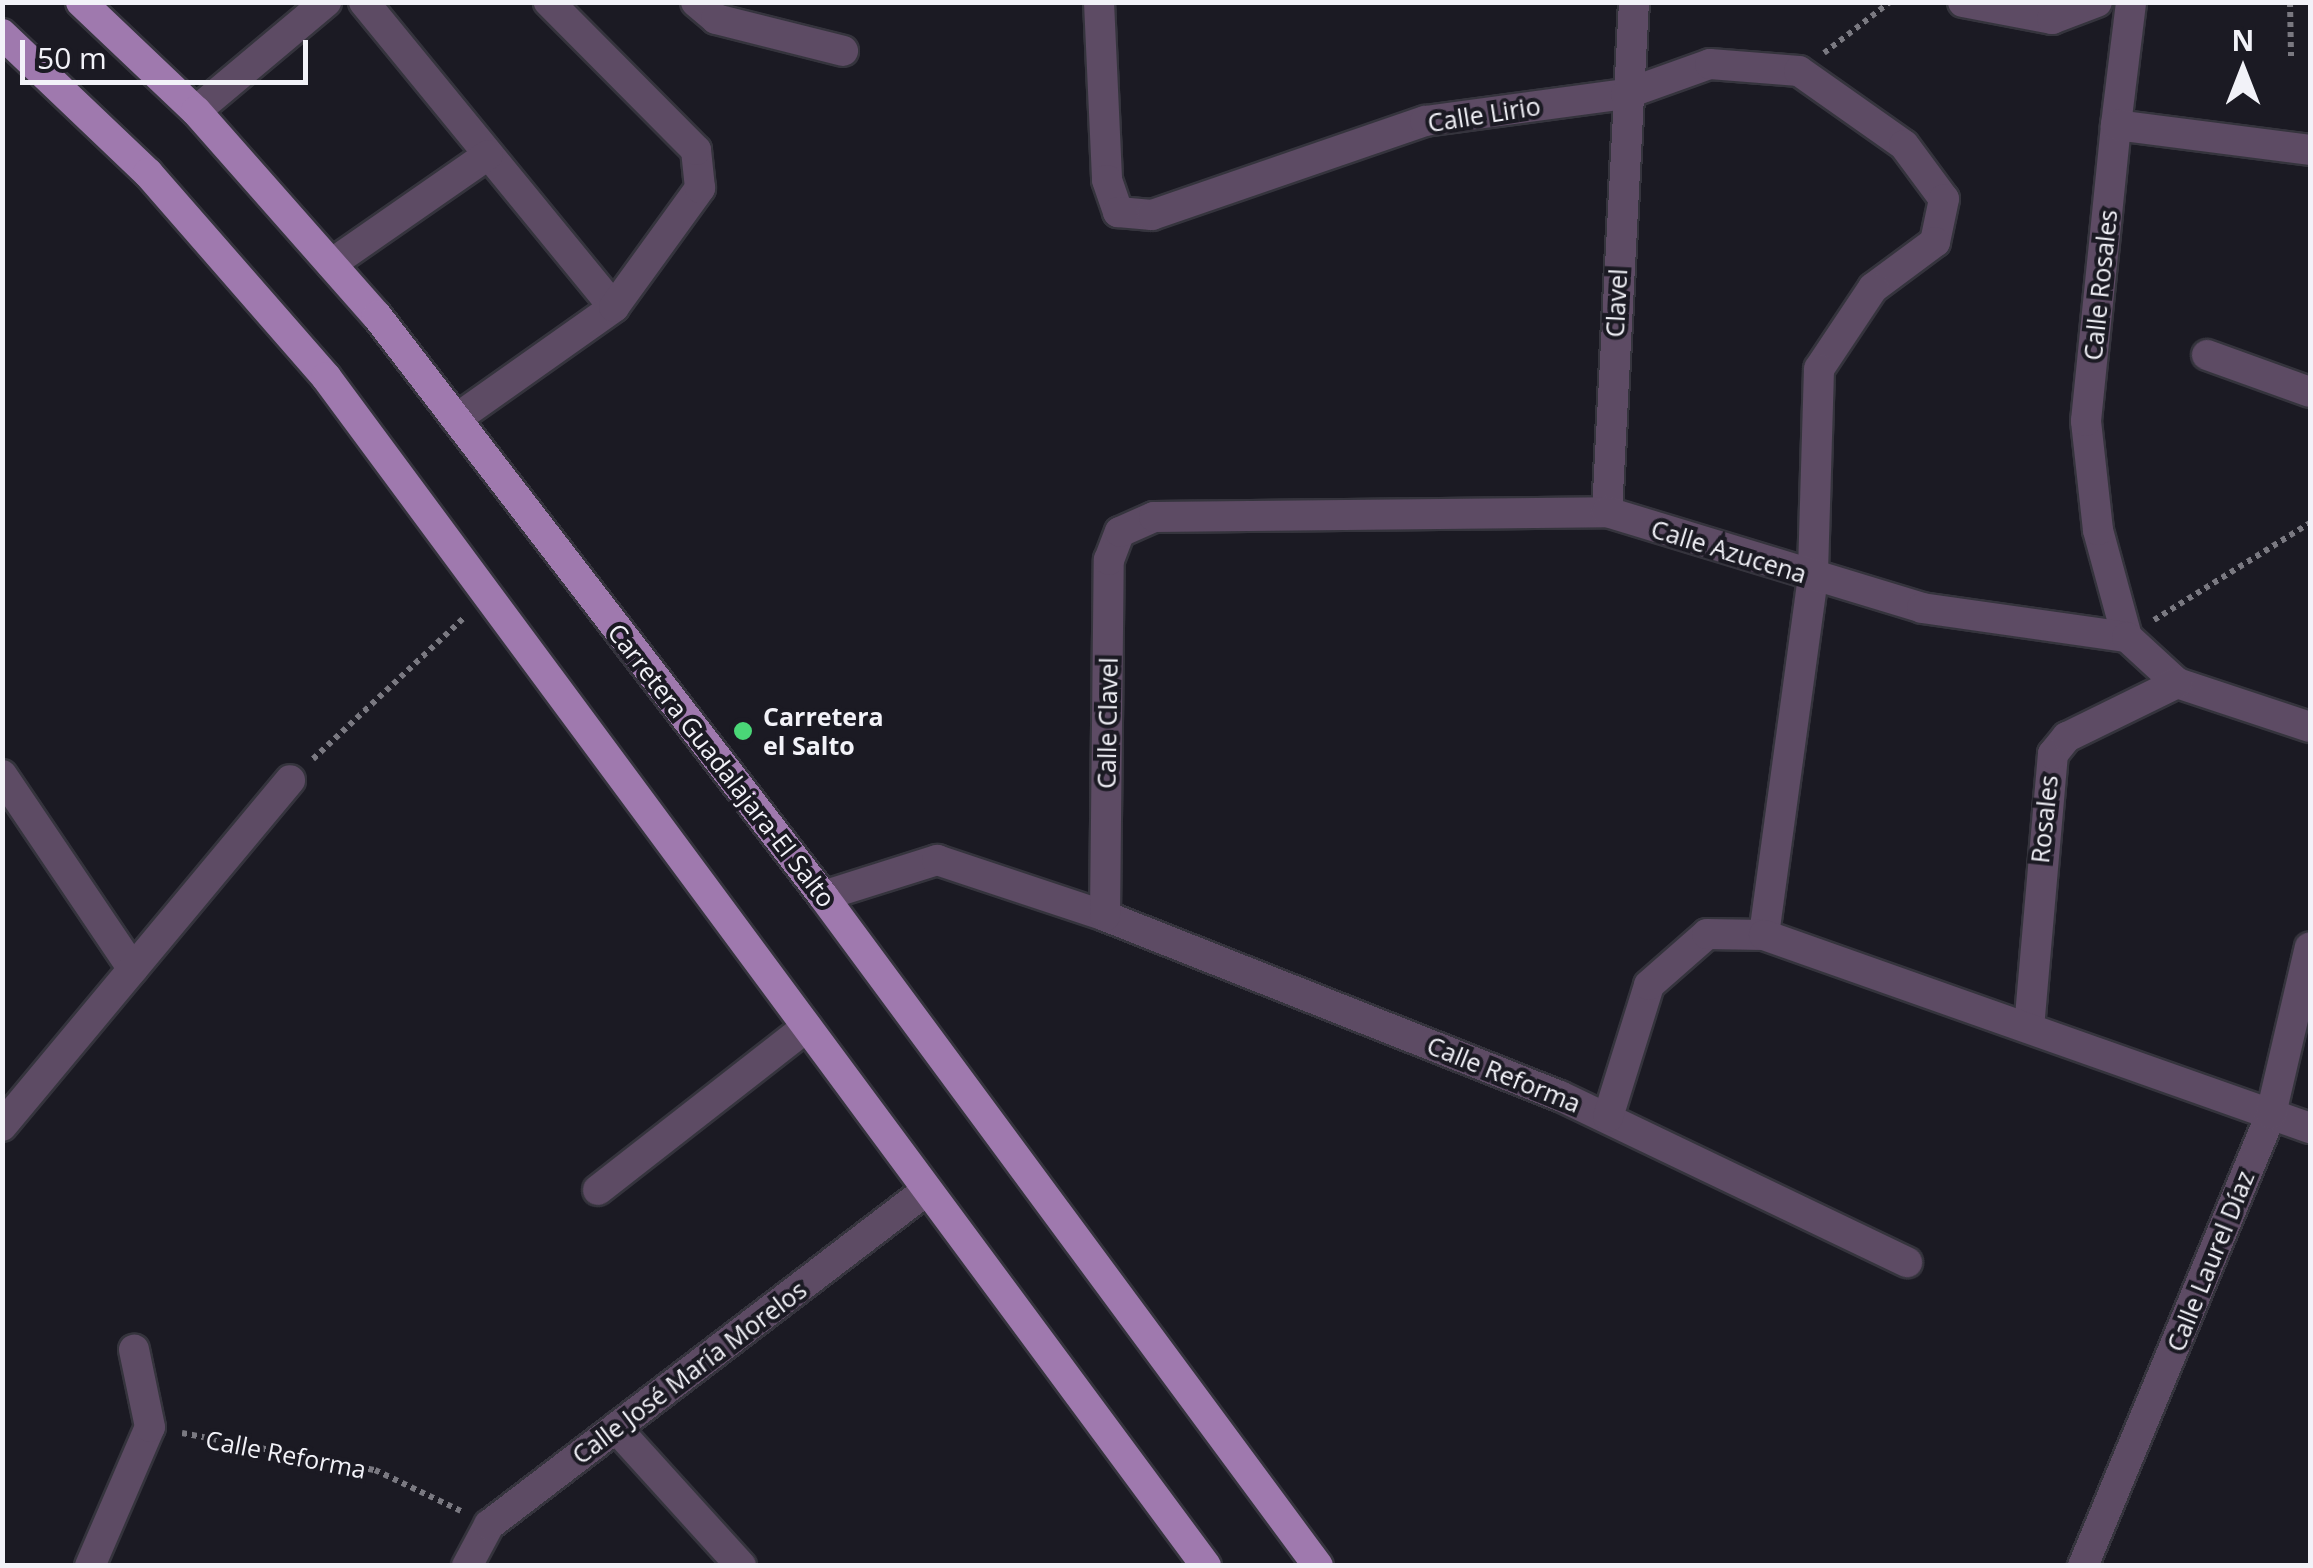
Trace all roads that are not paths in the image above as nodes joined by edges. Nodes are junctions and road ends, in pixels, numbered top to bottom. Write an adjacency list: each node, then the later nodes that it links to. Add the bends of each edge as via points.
1 (81, 2): 14 (main road, Carretera Guadalajara-El Salto)
2 (326, 2): 14 (street)
3 (364, 2): 17 (street)
4 (549, 2): 19 (street, via 696,150 700,188)
5 (696, 2): 12 (street, via 716,19)
6 (1100, 2): 13 (street, Calle Lirio, via 1107,180 1118,212 1152,215 1425,121)
7 (1634, 2): 13 (street, Clavel)
8 (1963, 2): 9 (street, via 2052,19)
9 (2097, 2)
10 (2131, 2): 15 (street, Calle Rosales)
11 (2, 34): 36 (main road, via 148,173 326,377)
12 (843, 51)
13 (1626, 94): 23 (street, Clavel); 25 (street, Calle Lirio, via 1710,64 1800,72 1904,145 1944,199 1935,242 1872,288 1819,369)
14 (196, 111): 18 (main road, Carretera Guadalajara-El Salto)
15 (2116, 125): 16 (street); 26 (street, Calle Rosales, via 2086,421 2098,530)
16 (2310, 150)
17 (488, 156): 18 (street); 19 (street)
18 (331, 264): 22 (main road, Carretera Guadalajara-El Salto)
19 (614, 308): 22 (street)
20 (2207, 355): 21 (street)
21 (2310, 392)
22 (456, 420): 31 (main road, Carretera Guadalajara-El Salto)
23 (1606, 512): 24 (street, Calle Azucena, via 1154,517); 25 (street, Calle Azucena)
24 (1120, 532): 32 (street, Calle Clavel, via 1109,560)
25 (1813, 577): 26 (street, Calle Azucena, via 1922,608); 33 (street)
26 (2127, 637): 27 (street)
27 (2177, 683): 28 (street); 37 (street, Rosales, via 2067,738 2054,754)
28 (2310, 727)
29 (2, 775): 35 (street)
30 (290, 780): 35 (street)
31 (823, 896): 32 (street, Calle Reforma, via 938,860); 51 (main road, Carretera Guadalajara-El Salto)
32 (1104, 916): 39 (street, Calle Reforma)
33 (1764, 934): 37 (street, Calle Reforma); 39 (street, Calle Reforma, via 1706,934 1648,986)
34 (2310, 948): 38 (street, Calle Laurel Díaz)
35 (133, 969): 40 (street)
36 (807, 1027): 42 (street); 43 (main road)
37 (2029, 1028): 38 (street, Calle Reforma)
38 (2271, 1114): 41 (street, Calle Reforma); 52 (street, Calle Laurel Díaz)
39 (1608, 1117): 44 (street)
40 (2, 1126)
41 (2310, 1128)
42 (598, 1190)
43 (927, 1190): 46 (street, Calle José María Morelos); 50 (main road)
44 (1907, 1262)
45 (134, 1350): 47 (street, via 150,1427)
46 (616, 1428): 48 (street, Calle José María Morelos, via 489,1525); 49 (street)
47 (90, 1566)
48 (466, 1566)
49 (740, 1566)
50 (1206, 1566)
51 (1318, 1566)
52 (2082, 1566)

